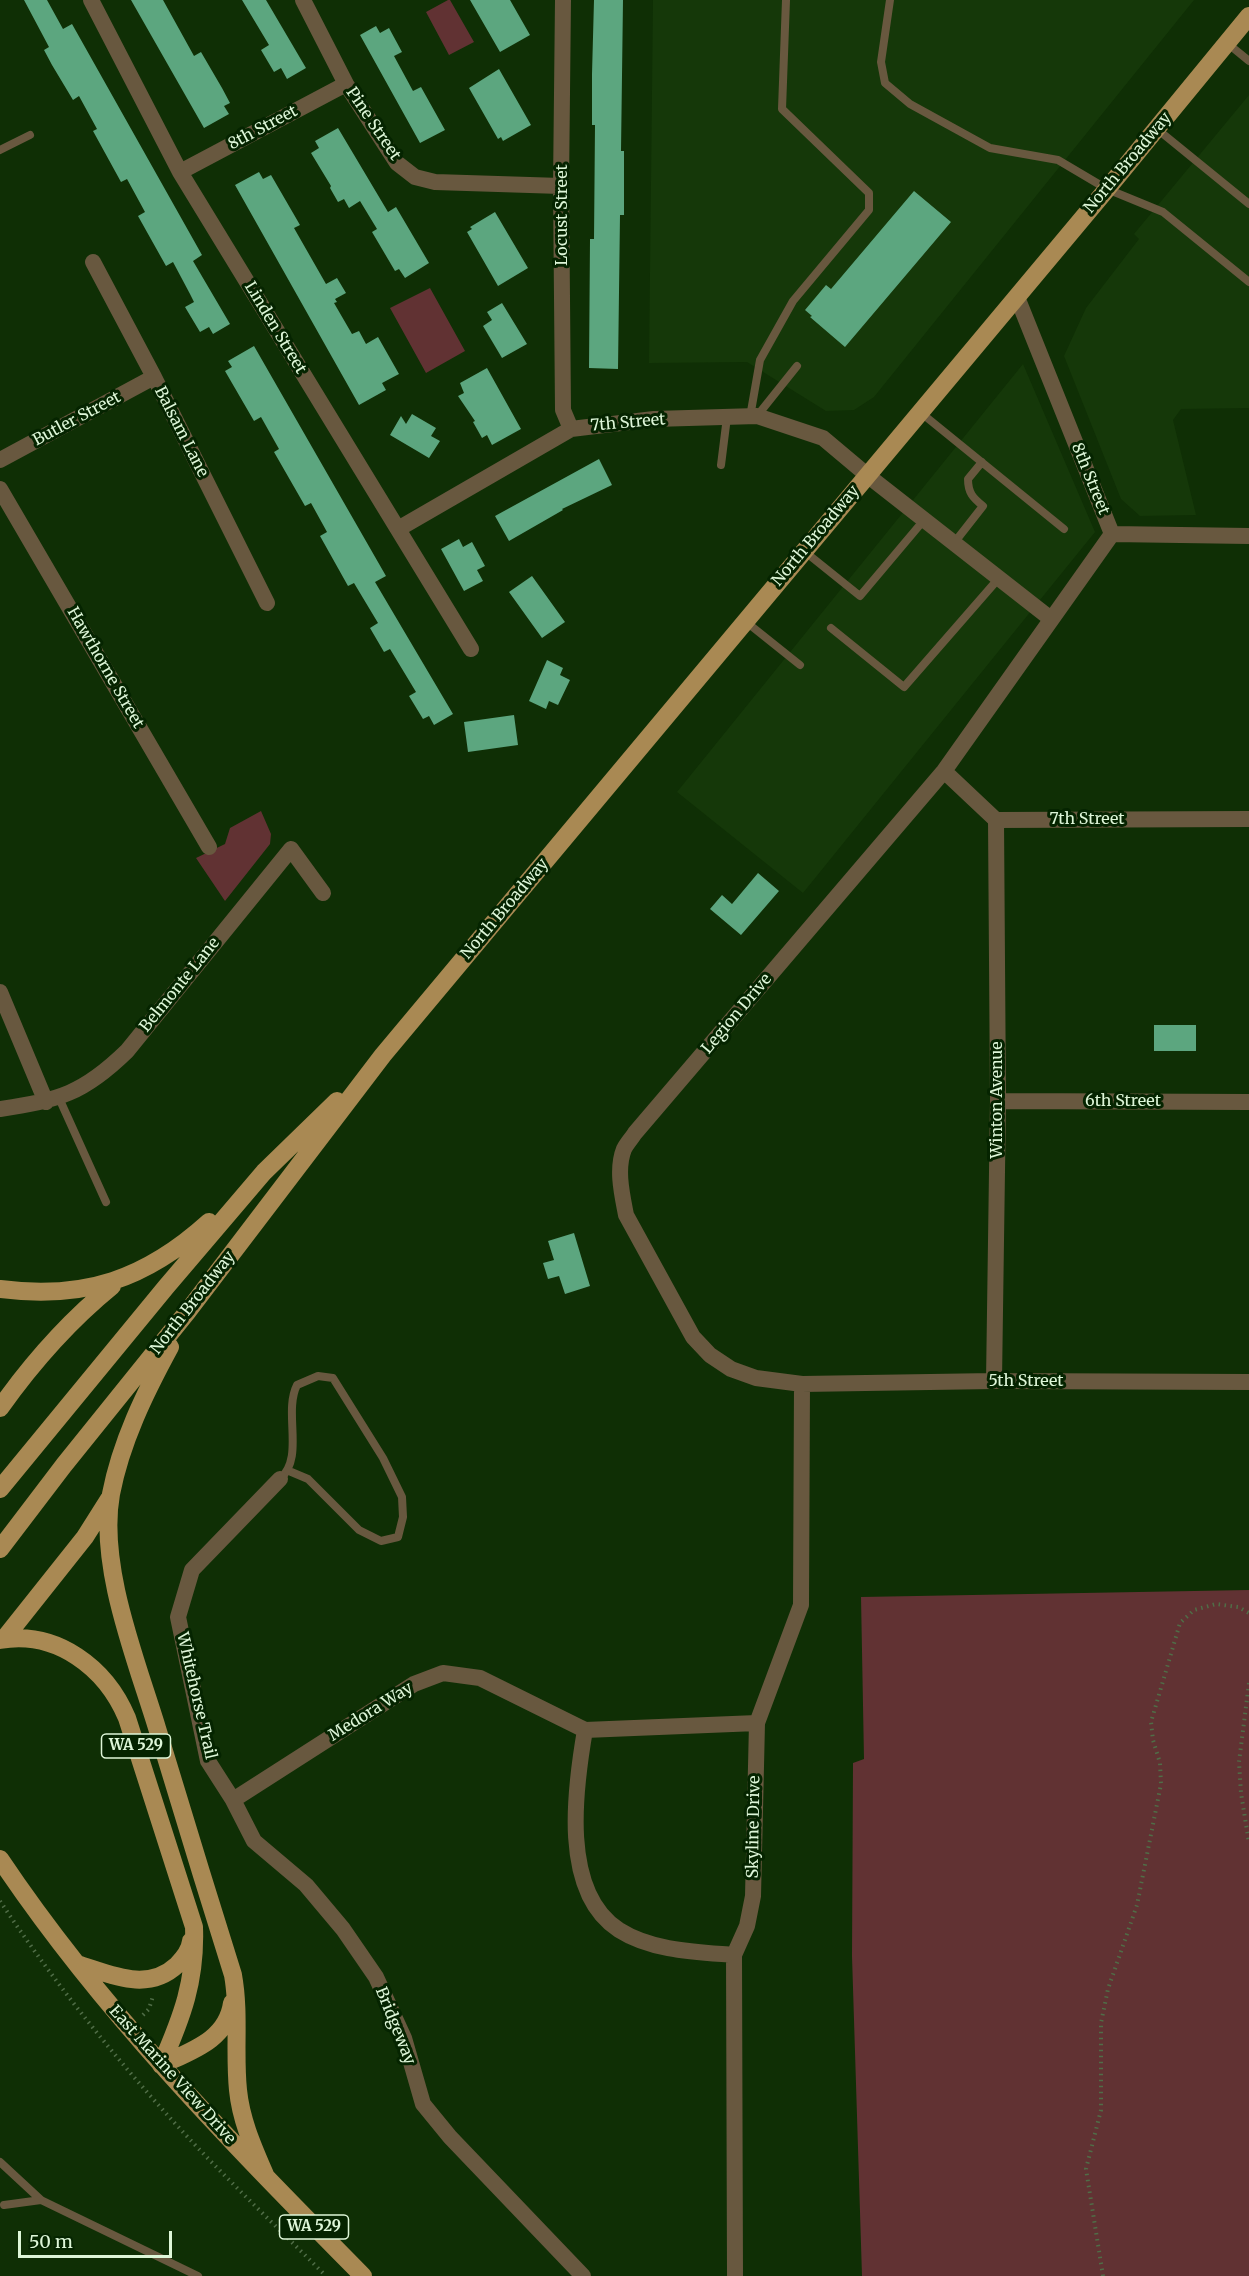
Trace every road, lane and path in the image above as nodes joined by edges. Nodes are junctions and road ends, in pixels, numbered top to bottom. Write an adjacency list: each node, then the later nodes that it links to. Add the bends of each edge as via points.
1 (91, 0): 13 (street, Linden Street)
2 (303, 0): 9 (street, Pine Street)
3 (563, 0): 14 (street, Locust Street)
4 (786, 0): 23 (lane, via 782,109 869,193 869,210 793,301 759,360)
5 (890, 0): 15 (lane, via 881,62 885,83 910,104 990,148 1058,160)
6 (1249, 16): 7 (main road, North Broadway)
7 (1227, 43): 8 (lane); 10 (main road, North Broadway)
8 (1249, 61)
9 (346, 84): 13 (street, 8th Street); 14 (street, Pine Street, via 397,163 415,177 435,182)
10 (1156, 129): 15 (main road, North Broadway); 16 (lane)
11 (30, 135): 12 (lane)
12 (0, 150)
13 (180, 172): 32 (street, Linden Street)
14 (561, 186): 25 (street, Locust Street, via 563,410)
15 (1107, 189): 18 (lane, via 1163,212); 19 (main road, North Broadway)
16 (1249, 204)
17 (93, 262): 21 (street, Balsam Lane)
18 (1249, 282)
19 (1017, 297): 22 (main road, North Broadway); 34 (street, 8th Street)
20 (796, 366): 23 (lane)
21 (154, 377): 26 (street, Butler Street); 39 (street, Balsam Lane)
22 (920, 412): 27 (lane); 29 (main road, North Broadway)
23 (753, 416): 24 (street, 7th Street); 29 (street, 7th Street, via 824,438)
24 (727, 417): 25 (street, 7th Street, via 654,419); 28 (lane)
25 (571, 429): 32 (street, 7th Street)
26 (0, 460)
27 (982, 462): 33 (lane); 36 (lane, via 968,479 968,489 983,506)
28 (721, 465)
29 (867, 476): 31 (street); 37 (main road, North Broadway)
30 (0, 489): 48 (street, Hawthorne Street)
31 (924, 520): 36 (street); 37 (lane, via 860,596)
32 (398, 529): 43 (street, Linden Street)
33 (1064, 529)
34 (1112, 534): 35 (street, 8th Street); 40 (street, Legion Drive)
35 (1249, 536)
36 (954, 543): 38 (street)
37 (804, 551): 41 (main road, North Broadway)
38 (999, 578): 40 (street); 42 (lane, via 904,687)
39 (267, 603)
40 (1051, 619): 45 (street, Legion Drive)
41 (744, 621): 44 (lane); 51 (main road, North Broadway)
42 (831, 628)
43 (471, 649)
44 (800, 664)
45 (944, 771): 47 (street); 63 (street, Legion Drive, via 624,1149 621,1168 626,1215 693,1337 731,1369 756,1378)
46 (1249, 819): 47 (street, 7th Street)
47 (996, 820): 53 (street, Winton Avenue)
48 (209, 847)
49 (323, 893): 52 (street, Belmonte Lane, via 291,849 127,1051 105,1073)
50 (0, 992): 52 (street)
51 (382, 1055): 56 (main road, North Broadway); 60 (main road, North Broadway)
52 (52, 1100): 55 (street, Belmonte Lane); 57 (lane)
53 (998, 1101): 54 (street, 6th Street); 61 (street, Winton Avenue)
54 (1249, 1102)
55 (0, 1109)
56 (264, 1173): 58 (main road, via 186,1243); 66 (main road, North Broadway)
57 (106, 1202)
58 (121, 1279): 59 (main road, via 70,1292); 64 (main road, via 52,1342)
59 (0, 1289)
60 (188, 1311): 67 (main road, via 144,1399); 68 (main road, North Broadway)
61 (994, 1381): 62 (street, 5th Street); 63 (street, 5th Street)
62 (1249, 1382)
63 (802, 1384): 72 (street, Skyline Drive, via 801,1605)
64 (0, 1408)
65 (284, 1475): 65 (lane, via 292,1455 292,1395 297,1384 318,1376 333,1378 383,1458 402,1497 398,1537 381,1541 359,1530 308,1479); 74 (street, Whitehorse Trail, via 192,1570 178,1617 208,1761)
66 (0, 1489)
67 (111, 1494): 70 (main road, via 85,1537); 81 (main road, via 109,1537 118,1594)
68 (0, 1549)
69 (1249, 1613): 95 (path, via 1216,1604 1194,1610 1180,1623 1151,1722 1161,1784 1137,1905 1108,1989 1101,2023 1101,2110 1086,2169)
70 (2, 1640): 78 (main road, WA 529, via 32,1640 65,1649 88,1664 112,1688 127,1718)
71 (1249, 1683): 75 (path, via 1239,1762)
72 (757, 1723): 73 (street, Medora Way); 79 (street, Skyline Drive, via 753,1896 747,1926)
73 (585, 1730): 74 (street, Medora Way, via 480,1678 443,1674 414,1684); 79 (street, via 576,1781 578,1864 590,1898 612,1925 645,1941 674,1950)
74 (233, 1800): 93 (street, Bridgeway, via 254,1841 306,1885 376,1977 404,2038 423,2104)
75 (1249, 1843)
76 (0, 1859): 80 (main road, East Marine View Drive / WA 529)
77 (0, 1901): 84 (path)
78 (194, 1927): 82 (main road, via 190,1948 183,1959); 85 (main road, WA 529, via 190,1989)
79 (734, 1955): 94 (street, Skyline Drive)
80 (77, 1964): 82 (main road, via 127,1980); 83 (main road, East Marine View Drive / WA 529)
81 (233, 1975): 85 (main road, via 231,2010 222,2029 214,2038); 87 (main road, via 238,2092 246,2126)
82 (156, 1977): 83 (path, via 149,2009)
83 (128, 2027): 84 (path); 85 (main road, East Marine View Drive / WA 529)
84 (107, 2044): 91 (path, via 196,2146)
85 (161, 2065): 87 (main road, East Marine View Drive / WA 529)
86 (0, 2162): 88 (lane)
87 (266, 2177): 92 (main road, East Marine View Drive / WA 529)
88 (41, 2200): 89 (lane); 90 (lane)
89 (4, 2205)
90 (198, 2276)
91 (326, 2276)
92 (363, 2276)
93 (583, 2276)
94 (735, 2276)
95 (1103, 2276)

